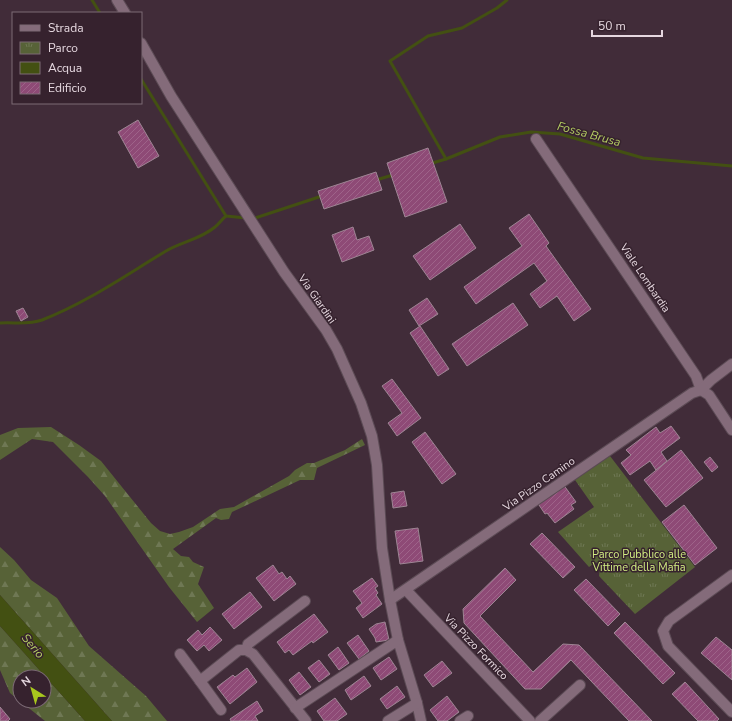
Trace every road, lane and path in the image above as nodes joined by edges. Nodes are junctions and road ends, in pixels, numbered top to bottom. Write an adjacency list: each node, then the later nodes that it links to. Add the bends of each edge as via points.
1 (117, 0): 2 (street)
2 (124, 12)
3 (142, 45): 11 (street, Via Giardini, via 171,96 284,272 326,330 348,372 372,436 377,465 382,548)
4 (536, 139): 6 (street, Viale Lombardia, via 694,372)
5 (732, 364): 6 (street, Via Pizzo Camino)
6 (701, 390): 7 (street, Viale Lombardia, via 709,395); 9 (street, Via Pizzo Camino, via 692,393)
7 (732, 430)
8 (732, 575): 20 (street, via 669,621 662,631 668,646)
9 (406, 590): 11 (street, Via Pizzo Camino); 24 (street, Via Pizzo Formico)
10 (305, 600): 13 (street, via 248,644)
11 (390, 600): 12 (street, Via Giardini)
12 (398, 640): 17 (street, Via Giardini); 18 (street)
13 (246, 650): 15 (street, via 239,650); 18 (street, via 253,654)
14 (180, 654): 15 (street)
15 (200, 681): 19 (street)
16 (580, 685): 25 (street)
17 (417, 703): 22 (street); 23 (street, Via Giardini)
18 (295, 708): 21 (street)
19 (221, 710)
20 (732, 712)
21 (306, 721)
22 (388, 721)
23 (421, 721)
24 (530, 721)
25 (540, 721)

